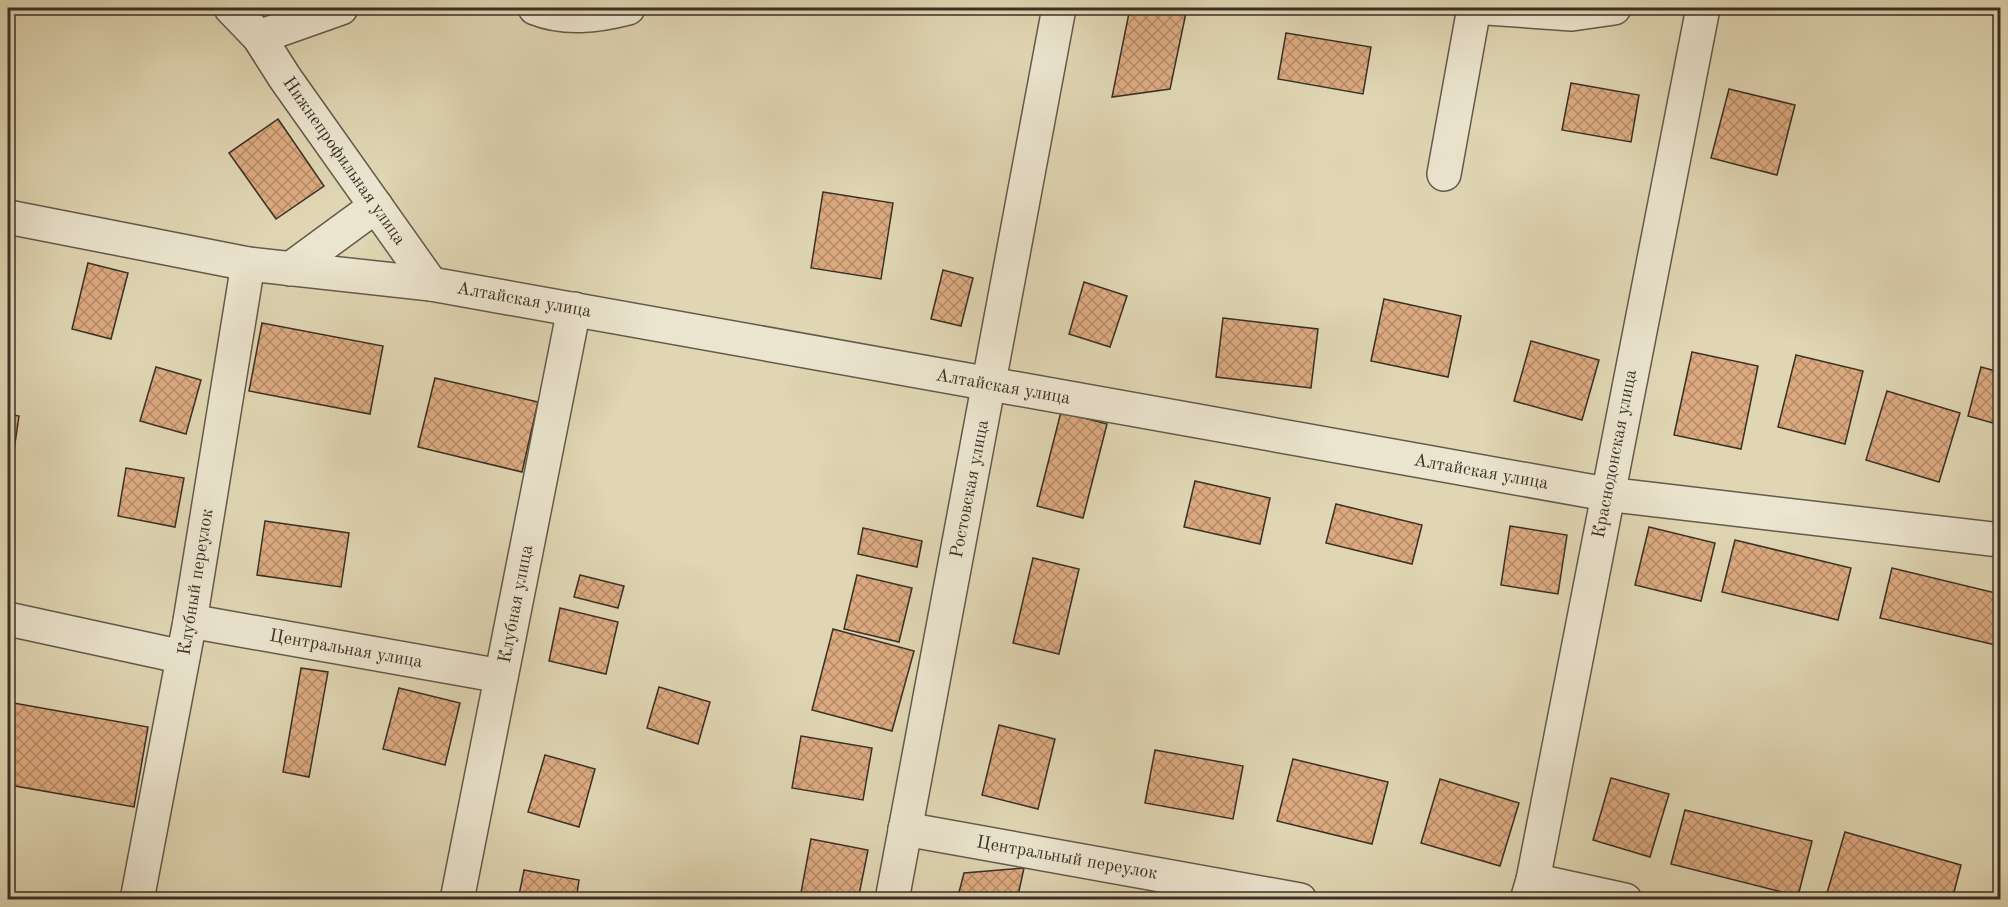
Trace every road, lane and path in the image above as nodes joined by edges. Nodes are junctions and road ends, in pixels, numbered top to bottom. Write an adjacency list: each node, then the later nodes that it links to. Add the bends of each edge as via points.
1 (231, 8): 10 (street, Нижнепрофильная улица)
2 (341, 8): 10 (street)
3 (535, 8): 4 (street, via 594,17)
4 (628, 8)
5 (1059, 8): 18 (street, Ростовская улица)
6 (1474, 8): 11 (street)
7 (1487, 8): 8 (street, via 1572,14)
8 (1614, 8)
9 (1703, 8): 19 (street, Краснодонская улица)
10 (259, 37): 12 (street, Нижнепрофильная улица)
11 (1444, 174)
12 (376, 206): 15 (street); 16 (street, Нижнепрофильная улица)
13 (8, 218): 14 (street, Алтайская улица)
14 (248, 264): 15 (street, Алтайская улица); 22 (street, Клубный переулок)
15 (290, 269): 16 (street, Алтайская улица)
16 (431, 284): 17 (street, Алтайская улица)
17 (574, 309): 18 (street, Алтайская улица); 24 (street, Клубная улица)
18 (990, 385): 19 (street, Алтайская улица); 25 (street, Ростовская улица)
19 (1606, 494): 20 (street, Алтайская улица); 26 (street, Краснодонская улица)
20 (2001, 540)
21 (8, 619): 23 (street)
22 (190, 621): 23 (street, Клубный переулок); 24 (street, Центральная улица)
23 (183, 657): 27 (street, Клубный переулок)
24 (501, 676): 28 (street, Клубная улица)
25 (905, 829): 29 (street, Ростовская улица); 30 (street, Центральный переулок)
26 (1530, 890): 31 (street)
27 (137, 900)
28 (457, 900)
29 (892, 900)
30 (1300, 900)
31 (1625, 900)

